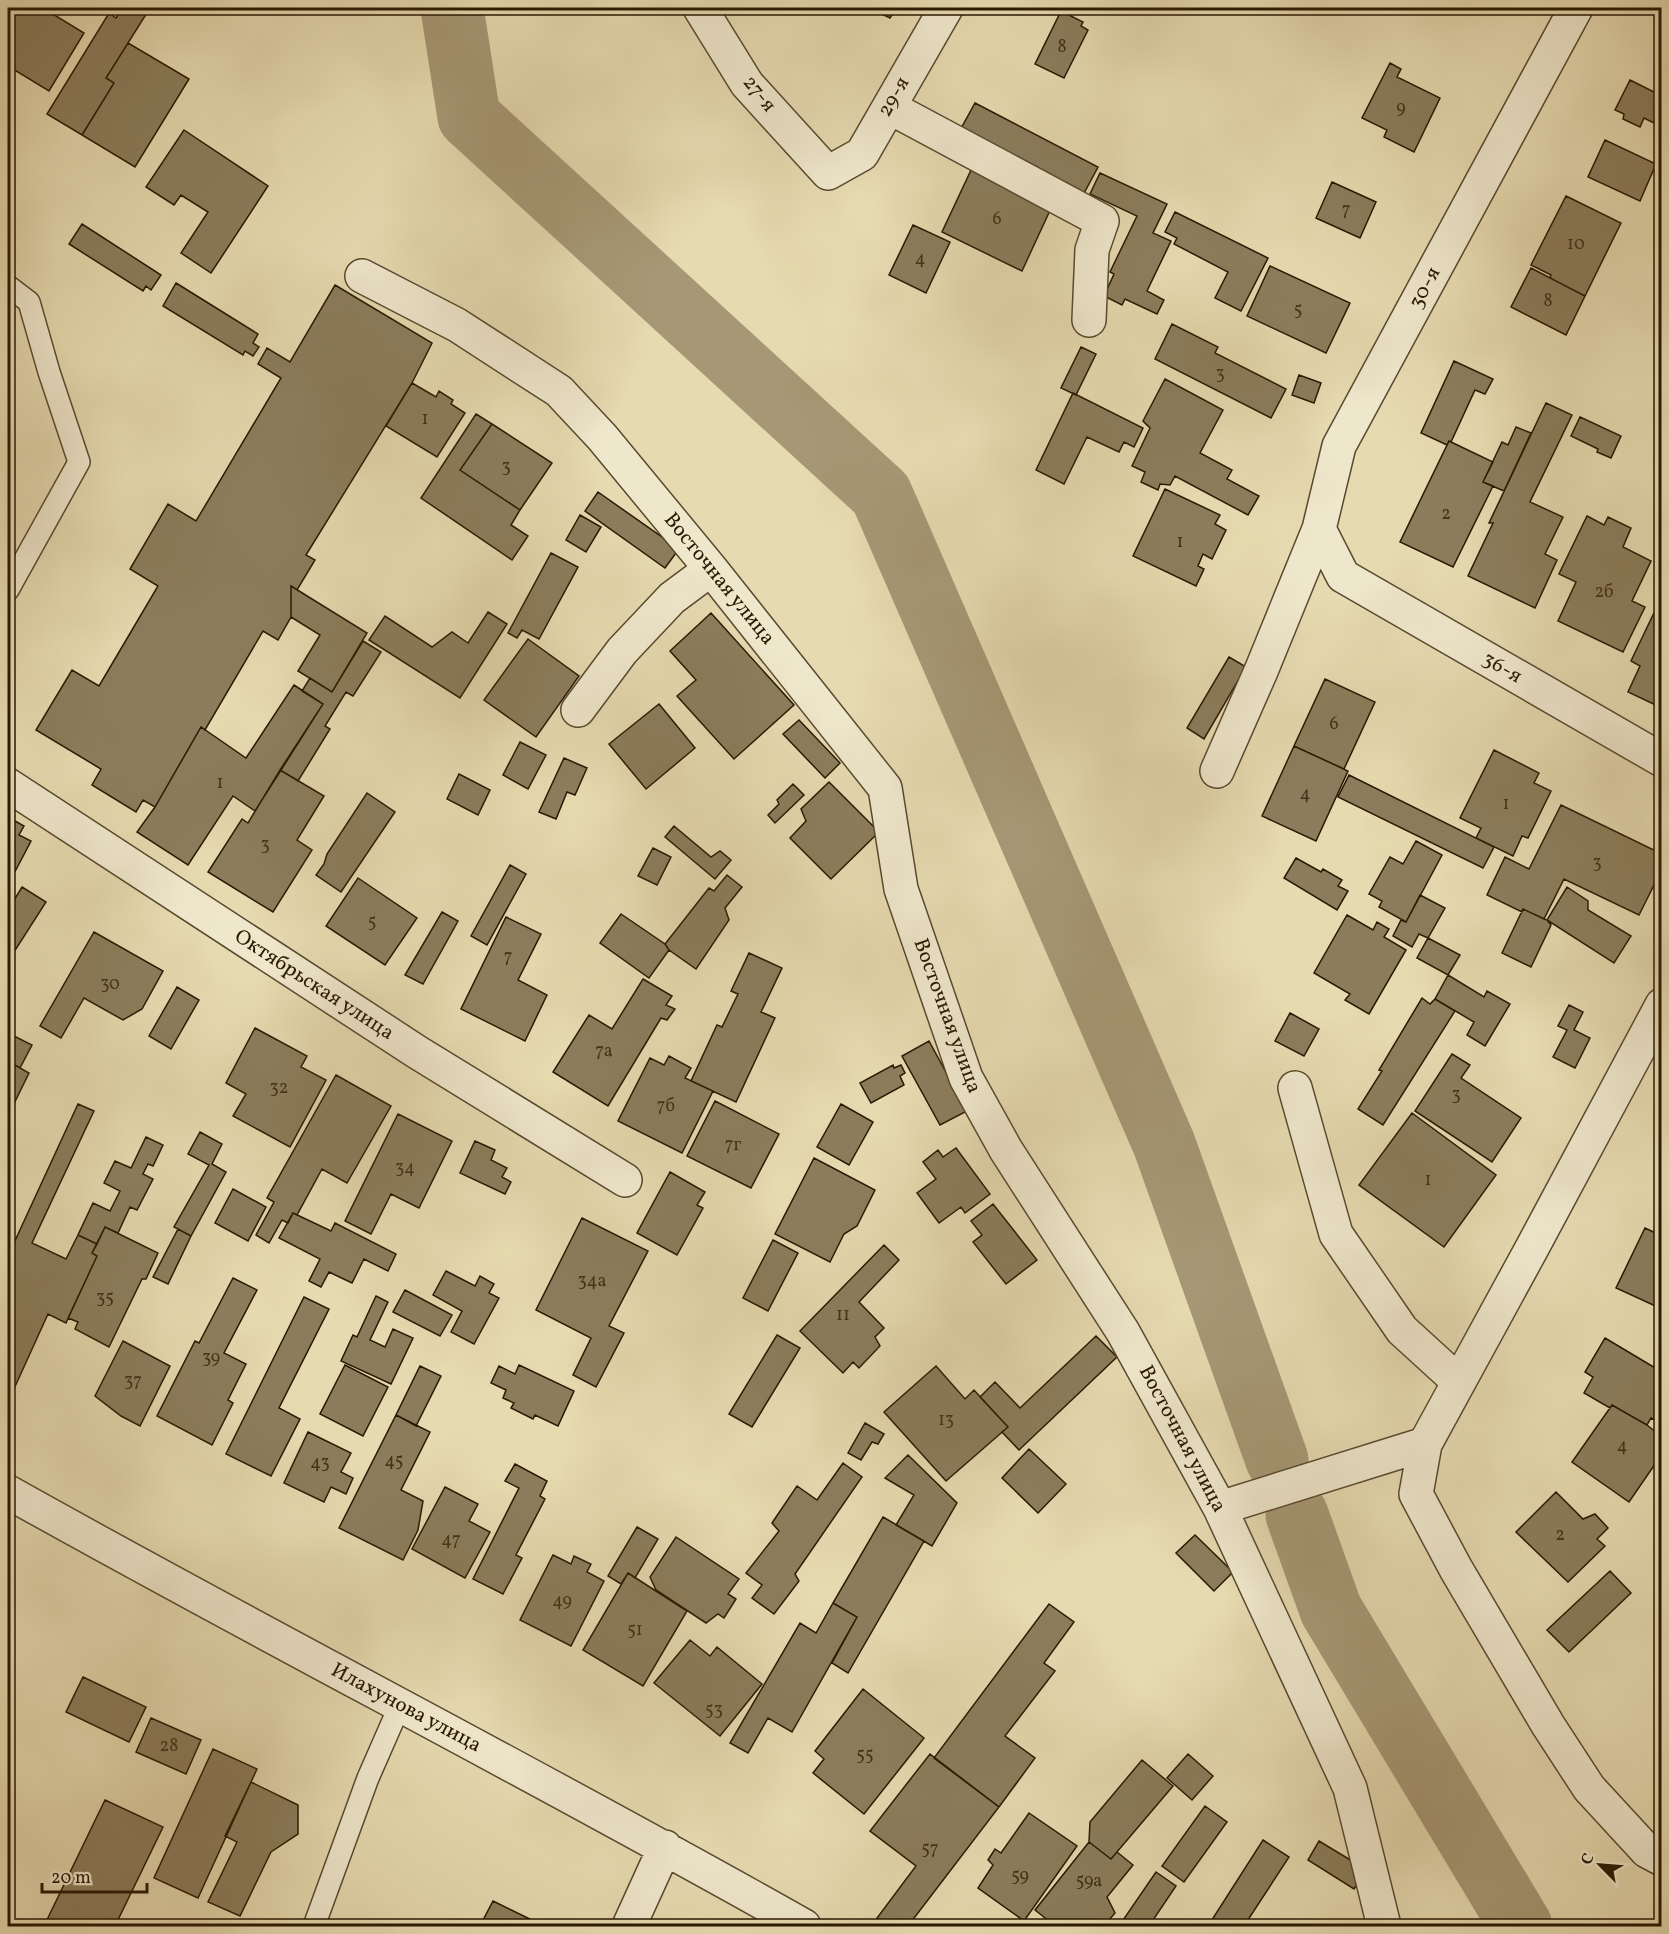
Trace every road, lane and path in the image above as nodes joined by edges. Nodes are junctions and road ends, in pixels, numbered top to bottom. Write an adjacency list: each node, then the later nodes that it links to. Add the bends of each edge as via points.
1 (700, 8): 5 (street, 27-я, via 747,84)
2 (946, 8): 4 (street, 29-я)
3 (1575, 8): 9 (street, 30-я, via 1339,446)
4 (889, 106): 5 (street, 29-я, via 862,154); 8 (street, via 1102,221 1092,250)
5 (828, 173)
6 (362, 276): 10 (street, Восточная улица, via 457,325 559,391)
7 (8, 286): 12 (lane, via 28,302 79,462)
8 (1089, 320)
9 (1319, 529): 11 (street); 13 (street, 30-я)
10 (711, 569): 14 (street, via 672,598 629,643); 24 (street, Восточная улица, via 885,788 901,889 966,1078 1006,1150 1123,1332)
11 (1343, 576): 13 (street, via 1319,577); 15 (street, 36-я)
12 (8, 590)
13 (1292, 594): 16 (street, 30-я)
14 (578, 710)
15 (1662, 760)
16 (1217, 771)
17 (8, 785): 20 (street, Октябрьская улица, via 417,1053)
18 (1662, 1005): 21 (street)
19 (1296, 1088): 21 (street, via 1336,1234 1402,1330)
20 (625, 1180)
21 (1459, 1382): 22 (street)
22 (1425, 1444): 24 (street); 27 (street, via 1416,1494 1456,1569 1589,1788 1647,1851)
23 (8, 1492): 25 (street, Илахунова улица)
24 (1220, 1508): 31 (street, Восточная улица, via 1350,1788)
25 (400, 1705): 26 (street, Илахунова улица); 28 (lane, via 368,1778)
26 (665, 1847): 29 (street); 30 (street, Илахунова улица)
27 (1662, 1859)
28 (314, 1926)
29 (629, 1926)
30 (804, 1926)
31 (1384, 1926)

